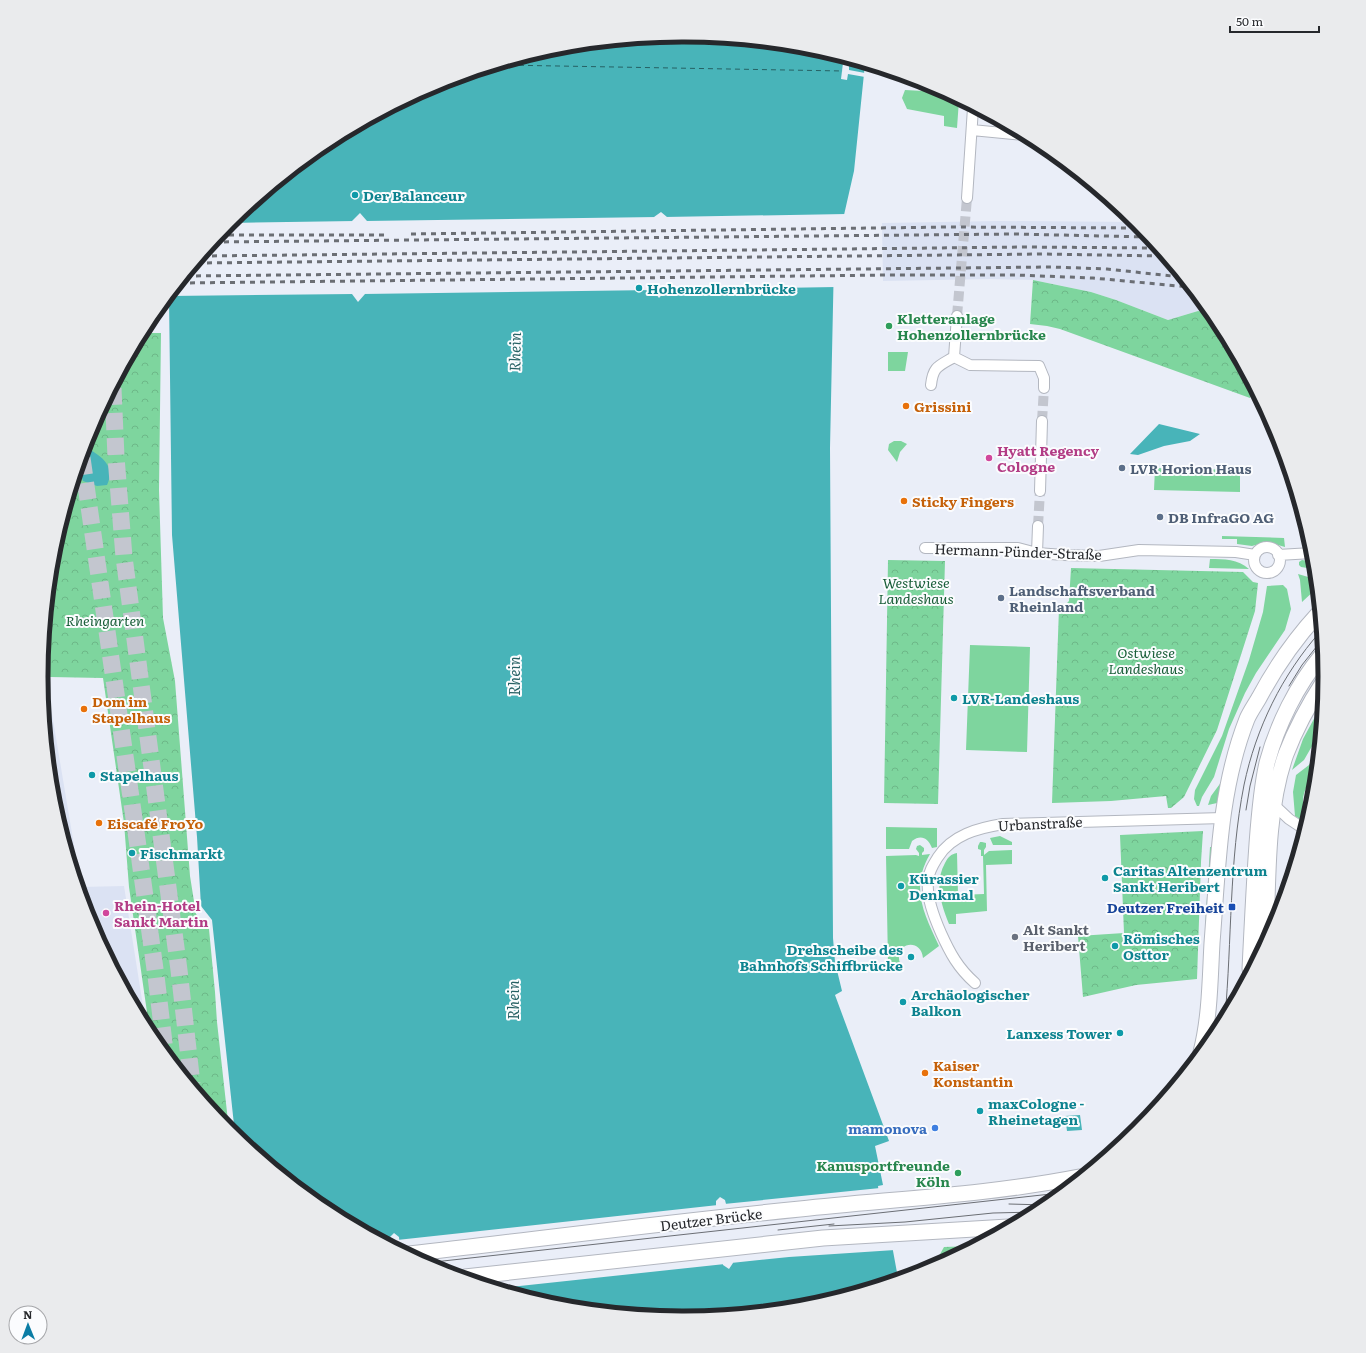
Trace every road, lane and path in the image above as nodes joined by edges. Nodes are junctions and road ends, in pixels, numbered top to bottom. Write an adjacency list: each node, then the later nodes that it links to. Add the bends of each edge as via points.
1 (973, 112): 2 (street)
2 (972, 130): 3 (street); 4 (street)
3 (1011, 134)
4 (968, 198)
5 (957, 316): 6 (street)
6 (954, 356): 7 (street, via 933,373); 8 (street, via 970,365 1039,366 1044,378)
7 (931, 385)
8 (1044, 388)
9 (1042, 421): 10 (street)
10 (1040, 491)
11 (1038, 526): 13 (street)
12 (926, 548): 13 (street, Hermann-Pünder-Straße, via 1018,548)
13 (1037, 553): 15 (street, Hermann-Pünder-Straße, via 1099,556 1139,550 1236,552)
14 (1305, 553): 16 (street)
15 (1255, 555): 16 (street, via 1260,549 1268,547 1273,548); 16 (street, via 1254,563 1258,569 1265,572 1273,571 1278,566)
16 (1278, 555)
17 (1314, 618): 21 (main road, via 1271,674 1248,718 1234,758)
18 (1317, 661): 24 (main road, via 1287,711 1268,762 1261,797)
19 (1317, 692): 20 (main road, via 1303,716 1286,755)
20 (1274, 805): 22 (street); 23 (main road, via 1269,851)
21 (1223, 818): 25 (street, Urbanstraße, via 1004,824 985,826 956,839 944,848 930,868 928,896 950,953); 26 (main road, via 1208,1010)
22 (1299, 826)
23 (1267, 924)
24 (1250, 960)
25 (974, 983)
26 (1203, 1040)
27 (1071, 1178): 29 (main road, Deutzer Brücke, via 939,1197 800,1209)
28 (997, 1228): 30 (main road, via 823,1238)
29 (418, 1253)
30 (478, 1277)

